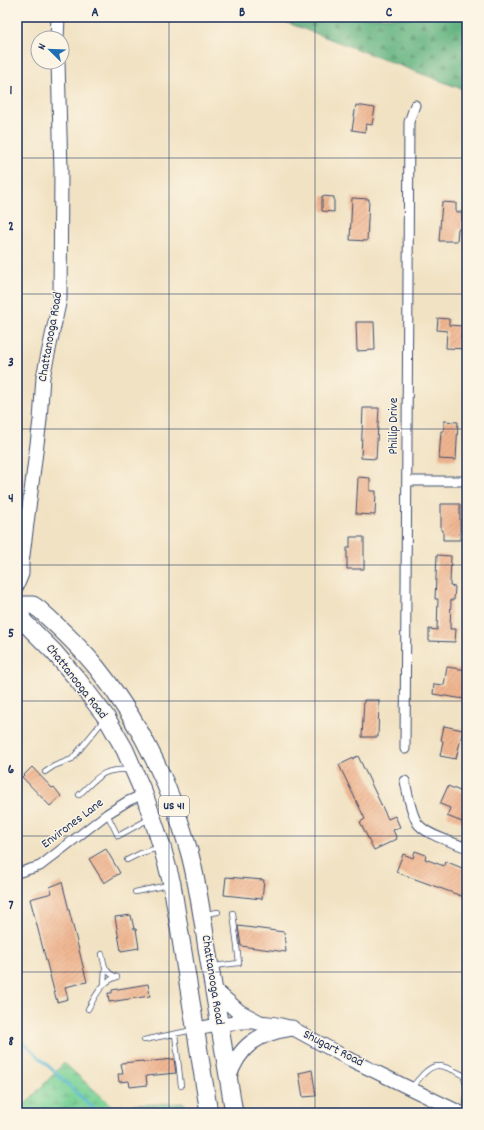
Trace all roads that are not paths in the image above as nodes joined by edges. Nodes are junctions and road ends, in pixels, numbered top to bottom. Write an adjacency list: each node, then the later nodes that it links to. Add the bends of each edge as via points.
1 (58, 17): 2 (street)
2 (57, 30)
3 (58, 70): 7 (street, Chattanooga Road, via 60,299 43,377 40,420)
4 (415, 105): 5 (street, Phillip Drive, via 409,122)
5 (407, 481): 6 (street); 11 (street, Phillip Drive)
6 (467, 481)
7 (19, 565): 8 (street, Chattanooga Road, via 22,574)
8 (17, 586)
9 (18, 604): 10 (highway, Chattanooga Road / US 41, via 23,621 66,665); 27 (highway, Chattanooga Road / US 41, via 33,605 48,617 103,676 135,724 160,771 210,913)
10 (106, 717): 12 (highway, Chattanooga Road / US 41); 13 (lane, via 72,759)
11 (405, 749)
12 (134, 770): 15 (lane, via 118,769 103,773); 16 (highway, Chattanooga Road / US 41)
13 (45, 772)
14 (405, 781): 20 (street, via 418,824 430,833)
15 (80, 794)
16 (144, 794): 17 (street, Environes Lane); 18 (highway, Chattanooga Road / US 41)
17 (108, 814): 18 (lane, via 118,836); 22 (street, Environes Lane, via 40,866)
18 (152, 817): 19 (highway, Chattanooga Road / US 41)
19 (162, 846): 21 (lane); 23 (highway, Chattanooga Road / US 41)
20 (467, 848)
21 (127, 860)
22 (17, 873)
23 (172, 884): 24 (lane); 35 (highway, Chattanooga Road / US 41)
24 (135, 892)
25 (233, 914): 27 (lane, via 239,963)
26 (102, 954): 28 (lane)
27 (210, 966): 30 (highway, Chattanooga Road / US 41)
28 (105, 968): 29 (lane); 29 (lane, via 117,977)
29 (104, 984): 31 (lane)
30 (214, 990): 32 (main road, via 239,1012); 33 (highway, Chattanooga Road / US 41)
31 (88, 1009)
32 (258, 1022): 33 (street, Shugart Road); 34 (street, Shugart Road)
33 (219, 1025): 35 (street, Shugart Road); 38 (highway, Chattanooga Road / US 41)
34 (292, 1028): 38 (main road, via 262,1035 248,1044 238,1057); 41 (street, Shugart Road, via 347,1058)
35 (196, 1029): 36 (lane); 43 (highway, Chattanooga Road / US 41)
36 (175, 1034): 37 (lane); 39 (lane)
37 (144, 1040)
38 (228, 1079): 44 (highway, Chattanooga Road / US 41)
39 (181, 1086)
40 (467, 1087): 41 (lane, via 463,1075 444,1066 433,1066)
41 (411, 1088): 45 (street, Shugart Road)
42 (467, 1096): 46 (lane)
43 (208, 1113)
44 (234, 1113)
45 (462, 1113)
46 (465, 1113)

